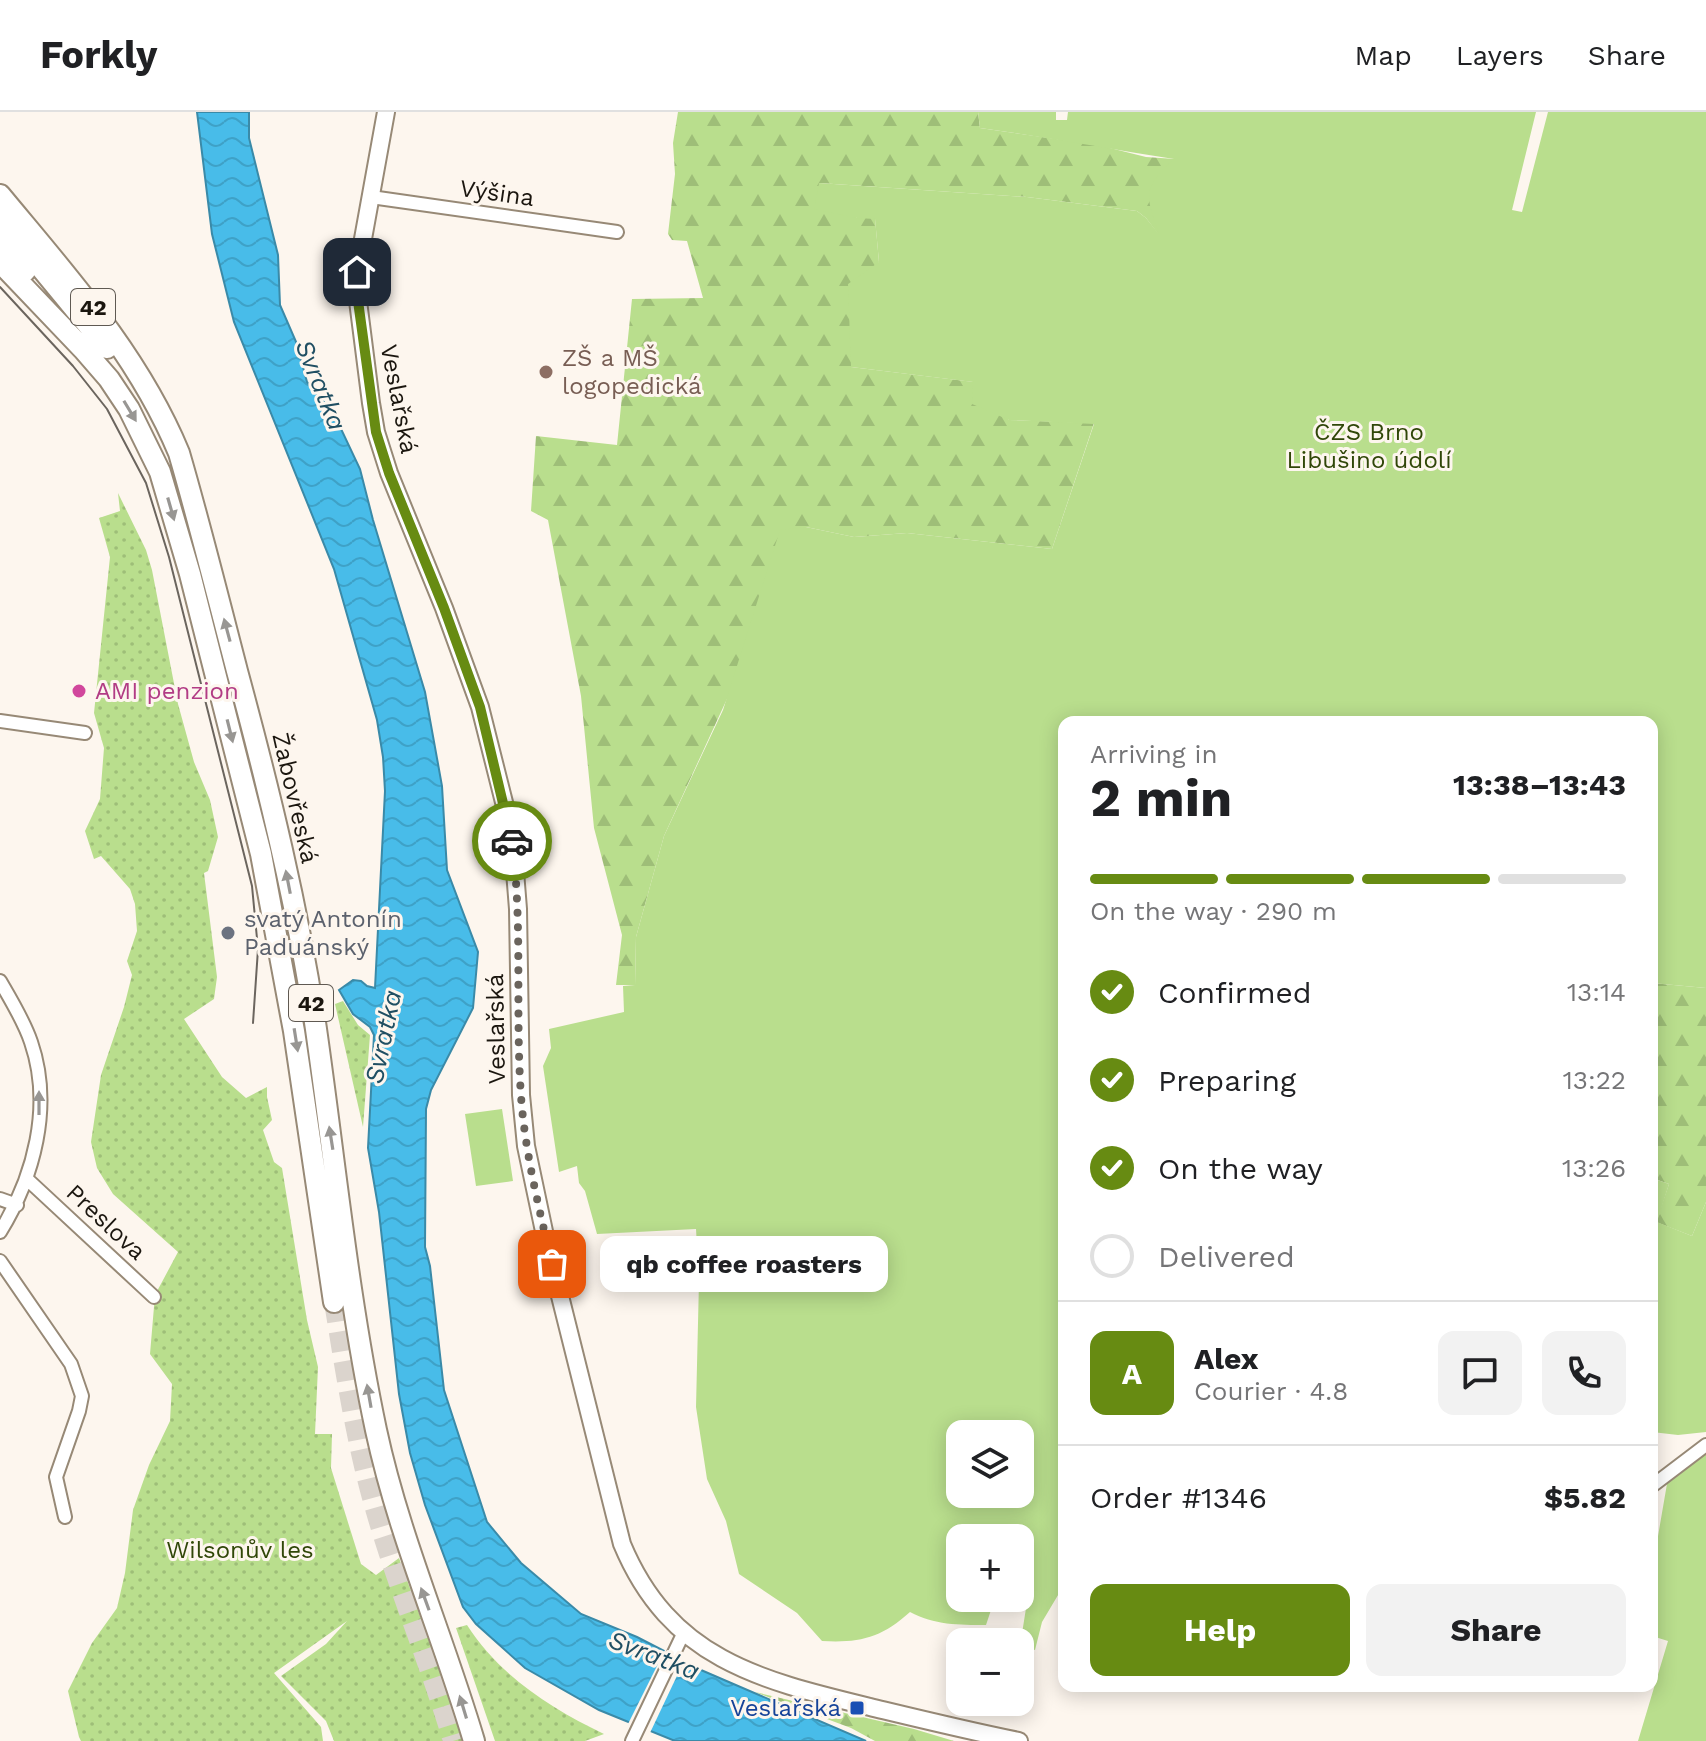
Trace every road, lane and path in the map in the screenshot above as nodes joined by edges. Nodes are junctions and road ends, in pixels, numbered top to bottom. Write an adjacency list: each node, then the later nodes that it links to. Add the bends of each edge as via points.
1 (386, 112): 3 (street, Veslařská)
2 (0, 195): 9 (highway, Žabovřeská / 42, via 93,307)
3 (371, 197): 5 (street, Výšina); 23 (street, Veslařská, via 357,272 376,432 480,707 512,834 521,1095 534,1187 622,1544 638,1579)
4 (0, 218): 9 (highway, 42)
5 (617, 232)
6 (0, 241): 8 (highway, 42, via 71,325)
7 (0, 262): 8 (highway, Žabovřeská / 42)
8 (83, 349): 19 (highway, Žabovřeská / 42, one-way to 19, via 149,445 190,574 277,933)
9 (170, 431): 25 (highway, Žabovřeská / 42, one-way to 9, via 386,1472 369,1394 316,1028 281,845 193,500)
10 (0, 721): 11 (street)
11 (85, 733)
12 (0, 981): 13 (street, one-way to 12, via 40,1111 39,1074 31,1040)
13 (28, 1180): 15 (street); 18 (street, Preslova)
14 (0, 1199): 15 (street)
15 (17, 1205): 16 (street)
16 (0, 1232)
17 (0, 1261): 22 (street, via 71,1364 80,1388 79,1411 56,1477)
18 (154, 1297)
19 (334, 1302)
20 (1706, 1445): 21 (street)
21 (1658, 1481)
22 (65, 1517)
23 (684, 1632): 24 (street); 26 (street, Veslařská, via 715,1655 794,1689)
24 (634, 1737)
25 (474, 1741)
26 (1019, 1741)

